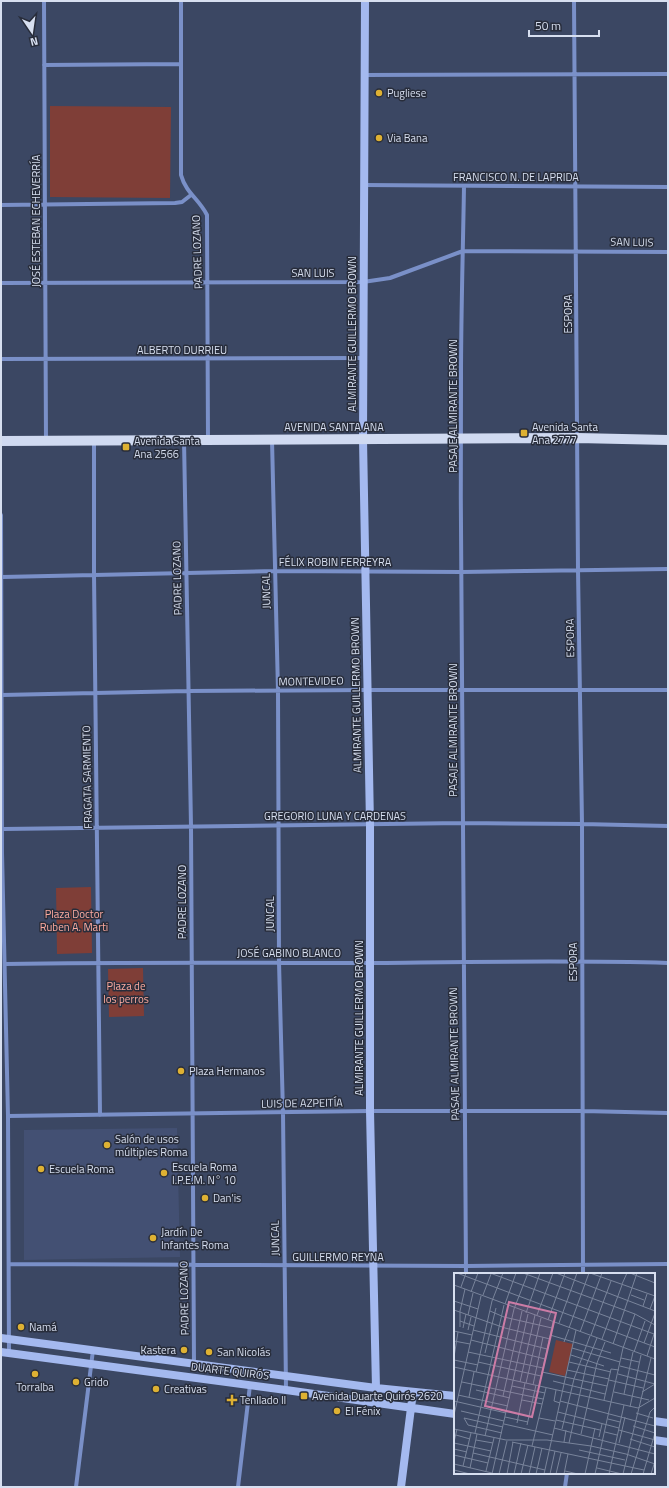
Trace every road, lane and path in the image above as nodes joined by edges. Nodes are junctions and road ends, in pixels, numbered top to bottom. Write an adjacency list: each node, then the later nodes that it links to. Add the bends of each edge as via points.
1 (44, 1): 6 (street, JOSÉ ESTEBAN ECHEVERRÍA)
2 (181, 1): 5 (street, PADRE LOZANO)
3 (365, 1): 8 (street, ALMIRANTE GUILLERMO BROWN)
4 (574, 1): 9 (street, ESPORA)
5 (181, 64): 6 (street); 14 (street, PADRE LOZANO, via 181,175)
6 (44, 65): 15 (street, JOSÉ ESTEBAN ECHEVERRÍA)
7 (668, 74): 9 (street)
8 (365, 75): 9 (street); 10 (street, ALMIRANTE GUILLERMO BROWN)
9 (575, 75): 12 (street, ESPORA)
10 (363, 185): 11 (street, FRANCISCO N. DE LAPRIDA); 20 (street, ALMIRANTE GUILLERMO BROWN)
11 (464, 186): 12 (street, FRANCISCO N. DE LAPRIDA); 18 (street, PASAJE ALMIRANTE BROWN)
12 (576, 187): 13 (street, FRANCISCO N. DE LAPRIDA); 17 (street, ESPORA)
13 (668, 187)
14 (191, 195): 15 (street, via 182,202 174,203); 23 (street, PADRE LOZANO, via 204,208 207,215)
15 (45, 204): 16 (street); 22 (street, JOSÉ ESTEBAN ECHEVERRÍA)
16 (1, 205)
17 (577, 250): 18 (street, SAN LUIS); 19 (street, SAN LUIS); 28 (street, ESPORA)
18 (463, 251): 20 (street, SAN LUIS, via 390,278); 33 (street, PASAJE ALMIRANTE BROWN)
19 (668, 252)
20 (363, 282): 23 (street, SAN LUIS); 25 (street, ALMIRANTE GUILLERMO BROWN)
21 (1, 283): 22 (street, SAN LUIS)
22 (45, 283): 23 (street, SAN LUIS); 27 (street, JOSÉ ESTEBAN ECHEVERRÍA)
23 (207, 283): 24 (street, PADRE LOZANO)
24 (207, 358): 25 (street, ALBERTO DURRIEU); 27 (street, ALBERTO DURRIEU); 30 (street, PADRE LOZANO)
25 (363, 358): 32 (street, ALMIRANTE GUILLERMO BROWN)
26 (1, 359): 27 (street, ALBERTO DURRIEU)
27 (46, 359): 37 (street, JOSÉ ESTEBAN ECHEVERRÍA)
28 (577, 438): 33 (main road, AVENIDA SANTA ANA); 35 (main road, AVENIDA SANTA ANA); 41 (street, ESPORA)
29 (184, 439): 30 (main road, AVENIDA SANTA ANA); 34 (main road, AVENIDA SANTA ANA); 44 (street, PADRE LOZANO)
30 (208, 439): 31 (main road, AVENIDA SANTA ANA)
31 (272, 439): 32 (main road, AVENIDA SANTA ANA); 42 (street, JUNCAL)
32 (363, 439): 33 (main road, AVENIDA SANTA ANA); 43 (street, ALMIRANTE GUILLERMO BROWN)
33 (461, 439): 45 (street, PASAJE ALMIRANTE BROWN)
34 (94, 440): 37 (main road, AVENIDA SANTA ANA); 46 (street, FRAGATA SARMIENTO)
35 (668, 440)
36 (1, 441): 37 (main road, AVENIDA SANTA ANA)
37 (46, 441)
38 (1, 515): 39 (street)
39 (1, 545): 47 (street)
40 (668, 569): 41 (street, FÉLIX ROBIN FERREYRA)
41 (578, 570): 45 (street, FÉLIX ROBIN FERREYRA); 52 (street, ESPORA)
42 (275, 571): 43 (street, FÉLIX ROBIN FERREYRA); 44 (street, FÉLIX ROBIN FERREYRA); 49 (street, JUNCAL)
43 (365, 571): 45 (street, FÉLIX ROBIN FERREYRA); 50 (street, ALMIRANTE GUILLERMO BROWN)
44 (186, 572): 46 (street, FÉLIX ROBIN FERREYRA); 54 (street, PADRE LOZANO)
45 (462, 572): 51 (street, PASAJE ALMIRANTE BROWN)
46 (94, 574): 47 (street, FÉLIX ROBIN FERREYRA); 55 (street, FRAGATA SARMIENTO)
47 (2, 577): 48 (street)
48 (1, 648): 56 (street)
49 (278, 690): 50 (street, MONTEVIDEO); 54 (street, MONTEVIDEO); 60 (street, JUNCAL)
50 (367, 690): 51 (street, MONTEVIDEO); 61 (street, ALMIRANTE GUILLERMO BROWN)
51 (462, 690): 52 (street, MONTEVIDEO); 58 (street, PASAJE ALMIRANTE BROWN)
52 (580, 690): 53 (street, MONTEVIDEO); 59 (street, ESPORA)
53 (668, 690)
54 (188, 691): 55 (street, MONTEVIDEO); 62 (street, PADRE LOZANO)
55 (96, 694): 56 (street, MONTEVIDEO); 64 (street, FRAGATA SARMIENTO)
56 (2, 695): 57 (street)
57 (1, 751): 65 (street)
58 (462, 823): 59 (street, GREGORIO LUNA Y CARDENAS); 61 (street, GREGORIO LUNA Y CARDENAS); 70 (street, PASAJE ALMIRANTE BROWN)
59 (582, 824): 63 (street, GREGORIO LUNA Y CARDENAS); 71 (street, ESPORA)
60 (279, 825): 61 (street, GREGORIO LUNA Y CARDENAS); 62 (street, GREGORIO LUNA Y CARDENAS); 69 (street, JUNCAL)
61 (370, 825): 72 (street, ALMIRANTE GUILLERMO BROWN)
62 (190, 826): 64 (street, GREGORIO LUNA Y CARDENAS); 68 (street, PADRE LOZANO)
63 (668, 826)
64 (97, 827): 65 (street, GREGORIO LUNA Y CARDENAS); 67 (street, FRAGATA SARMIENTO)
65 (3, 829): 66 (street)
66 (2, 853): 74 (street)
67 (99, 962): 68 (street, JOSÉ GABINO BLANCO); 74 (street, JOSÉ GABINO BLANCO); 82 (street, FRAGATA SARMIENTO)
68 (191, 962): 69 (street, JOSÉ GABINO BLANCO); 79 (street, PADRE LOZANO)
69 (279, 962): 72 (street, JOSÉ GABINO BLANCO); 80 (street, JUNCAL)
70 (462, 962): 71 (street, JOSÉ GABINO BLANCO); 72 (street, JOSÉ GABINO BLANCO); 78 (street, PASAJE ALMIRANTE BROWN)
71 (582, 962): 73 (street, JOSÉ GABINO BLANCO); 76 (street, ESPORA)
72 (370, 963): 77 (street, ALMIRANTE GUILLERMO BROWN)
73 (668, 963)
74 (5, 964): 75 (street)
75 (3, 1012): 83 (street)
76 (583, 1110): 78 (street, LUIS DE AZPEITÍA); 81 (street, LUIS DE AZPEITÍA); 89 (street, ESPORA)
77 (370, 1111): 78 (street, LUIS DE AZPEITÍA); 80 (street, LUIS DE AZPEITÍA); 91 (street, ALMIRANTE GUILLERMO BROWN)
78 (464, 1111): 92 (street, PASAJE ALMIRANTE BROWN)
79 (192, 1113): 80 (street, LUIS DE AZPEITÍA); 82 (street, LUIS DE AZPEITÍA); 88 (street, PADRE LOZANO)
80 (283, 1113): 90 (street, JUNCAL)
81 (668, 1114)
82 (100, 1115): 83 (street, LUIS DE AZPEITÍA)
83 (8, 1116): 85 (street)
84 (1, 1168): 85 (street)
85 (7, 1168): 86 (street)
86 (9, 1264): 88 (street, GUILLERMO REYNA); 95 (street)
87 (668, 1264): 89 (street, GUILLERMO REYNA)
88 (192, 1265): 90 (street, GUILLERMO REYNA); 99 (street, PADRE LOZANO)
89 (583, 1265): 92 (street, GUILLERMO REYNA); 94 (street, ESPORA)
90 (284, 1266): 91 (street, GUILLERMO REYNA); 100 (street, JUNCAL)
91 (373, 1266): 92 (street, GUILLERMO REYNA); 102 (street, ALMIRANTE GUILLERMO BROWN)
92 (466, 1266): 93 (street, PASAJE ALMIRANTE BROWN)
93 (466, 1273)
94 (583, 1273)
95 (5, 1339): 96 (street, DUARTE QUIRÓS); 97 (street)
96 (93, 1350): 98 (street); 99 (street, DUARTE QUIRÓS)
97 (5, 1353): 98 (street, DUARTE QUIRÓS)
98 (91, 1364): 101 (street, DUARTE QUIRÓS); 113 (street)
99 (194, 1364): 100 (street, DUARTE QUIRÓS)
100 (287, 1376): 102 (street, DUARTE QUIRÓS); 103 (street, JUNCAL)
101 (250, 1385): 103 (street, DUARTE QUIRÓS); 114 (street)
102 (376, 1388): 104 (street, DUARTE QUIRÓS)
103 (286, 1390): 106 (street, DUARTE QUIRÓS)
104 (413, 1392): 105 (street, DUARTE QUIRÓS); 106 (street)
105 (454, 1396)
106 (411, 1407): 107 (street, DUARTE QUIRÓS); 115 (street)
107 (454, 1414)
108 (655, 1421): 109 (street)
109 (668, 1423)
110 (655, 1440): 111 (street)
111 (668, 1442)
112 (567, 1474): 116 (street)
113 (76, 1487)
114 (238, 1487)
115 (401, 1487)
116 (565, 1487)

